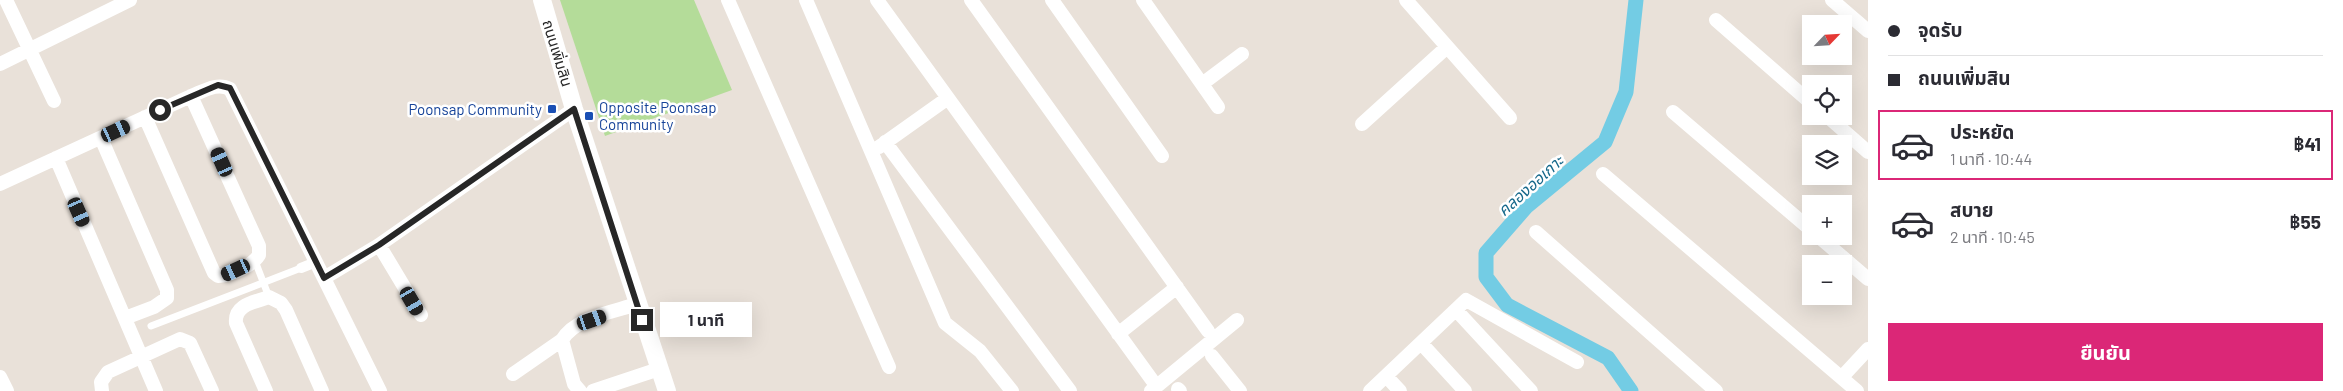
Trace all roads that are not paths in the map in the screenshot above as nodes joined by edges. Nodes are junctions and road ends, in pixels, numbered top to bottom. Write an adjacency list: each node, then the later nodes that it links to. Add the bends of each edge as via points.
1 (6, 0): 15 (street)
2 (130, 0): 15 (street)
3 (542, 0): 24 (street, ถนนเพิ่มสิน)
4 (728, 0): 64 (street)
5 (806, 0): 32 (street)
6 (877, 0): 21 (street)
7 (971, 0): 48 (street)
8 (1052, 0): 34 (street)
9 (1143, 0): 18 (street)
10 (1406, 0): 14 (street)
11 (1832, 0): 13 (street)
12 (1716, 20): 19 (street)
13 (1868, 31)
14 (1447, 47): 27 (street); 28 (street)
15 (29, 50): 17 (street); 22 (street)
16 (1242, 54): 18 (street)
17 (0, 64)
18 (1202, 84): 23 (street)
19 (1802, 95)
20 (192, 96): 26 (street); 42 (street, via 259,246); 43 (street, via 218,85 230,88)
21 (948, 98): 31 (street); 57 (street)
22 (54, 101)
23 (1218, 107)
24 (574, 109): 40 (street); 50 (street, ถนนเพิ่มสิน)
25 (1673, 112): 38 (street)
26 (145, 117): 30 (street); 42 (street, via 214,273 224,276)
27 (1510, 118)
28 (1362, 124)
29 (1837, 125): 33 (street)
30 (101, 138): 35 (street); 53 (street, via 167,290 167,298 160,303)
31 (885, 142): 32 (street); 82 (street)
32 (871, 152): 81 (street, via 945,323 980,351)
33 (1868, 152)
34 (1162, 156)
35 (56, 158): 37 (street); 53 (street)
36 (1603, 174): 69 (street)
37 (0, 184)
38 (1802, 222)
39 (1536, 232): 88 (street)
40 (379, 245): 45 (street); 52 (street)
41 (1828, 245): 46 (street)
42 (255, 260): 47 (lane)
43 (316, 262): 44 (street); 45 (street)
44 (301, 268): 47 (lane)
45 (324, 278): 77 (street)
46 (1868, 279)
47 (264, 282): 49 (lane); 55 (lane)
48 (1176, 287): 56 (street); 57 (street)
49 (269, 297): 75 (street, via 244,306 235,317); 76 (street, via 281,303 286,310)
50 (637, 304): 58 (street, via 577,325 568,330); 65 (street, ถนนเพิ่มสิน)
51 (1456, 310): 59 (street); 63 (street, via 1466,300); 87 (street)
52 (420, 315)
53 (125, 318): 61 (street)
54 (1237, 320): 70 (street)
55 (152, 326)
56 (1208, 331)
57 (1118, 334): 70 (street)
58 (562, 340): 66 (street); 78 (street, via 574,384)
59 (1422, 343): 67 (street); 86 (street)
60 (1868, 349): 69 (street)
61 (141, 356): 72 (street, via 108,372 101,382); 73 (street); 74 (street, via 180,339 186,340)
62 (1212, 356): 83 (street)
63 (1577, 362)
64 (889, 367)
65 (659, 369): 79 (street); 80 (street, ถนนเพิ่มสิน)
66 (513, 374)
67 (1386, 376): 84 (street); 85 (street)
68 (0, 377): 71 (street)
69 (1842, 377): 89 (street)
70 (1152, 386)
71 (7, 391)
72 (102, 391)
73 (156, 391)
74 (212, 391)
75 (266, 391)
76 (322, 391)
77 (380, 391)
78 (580, 391)
79 (593, 391)
80 (667, 391)
81 (1012, 391)
82 (1070, 391)
83 (1240, 391)
84 (1370, 391)
85 (1400, 391)
86 (1465, 391)
87 (1531, 391)
88 (1716, 391)
89 (1858, 391)

